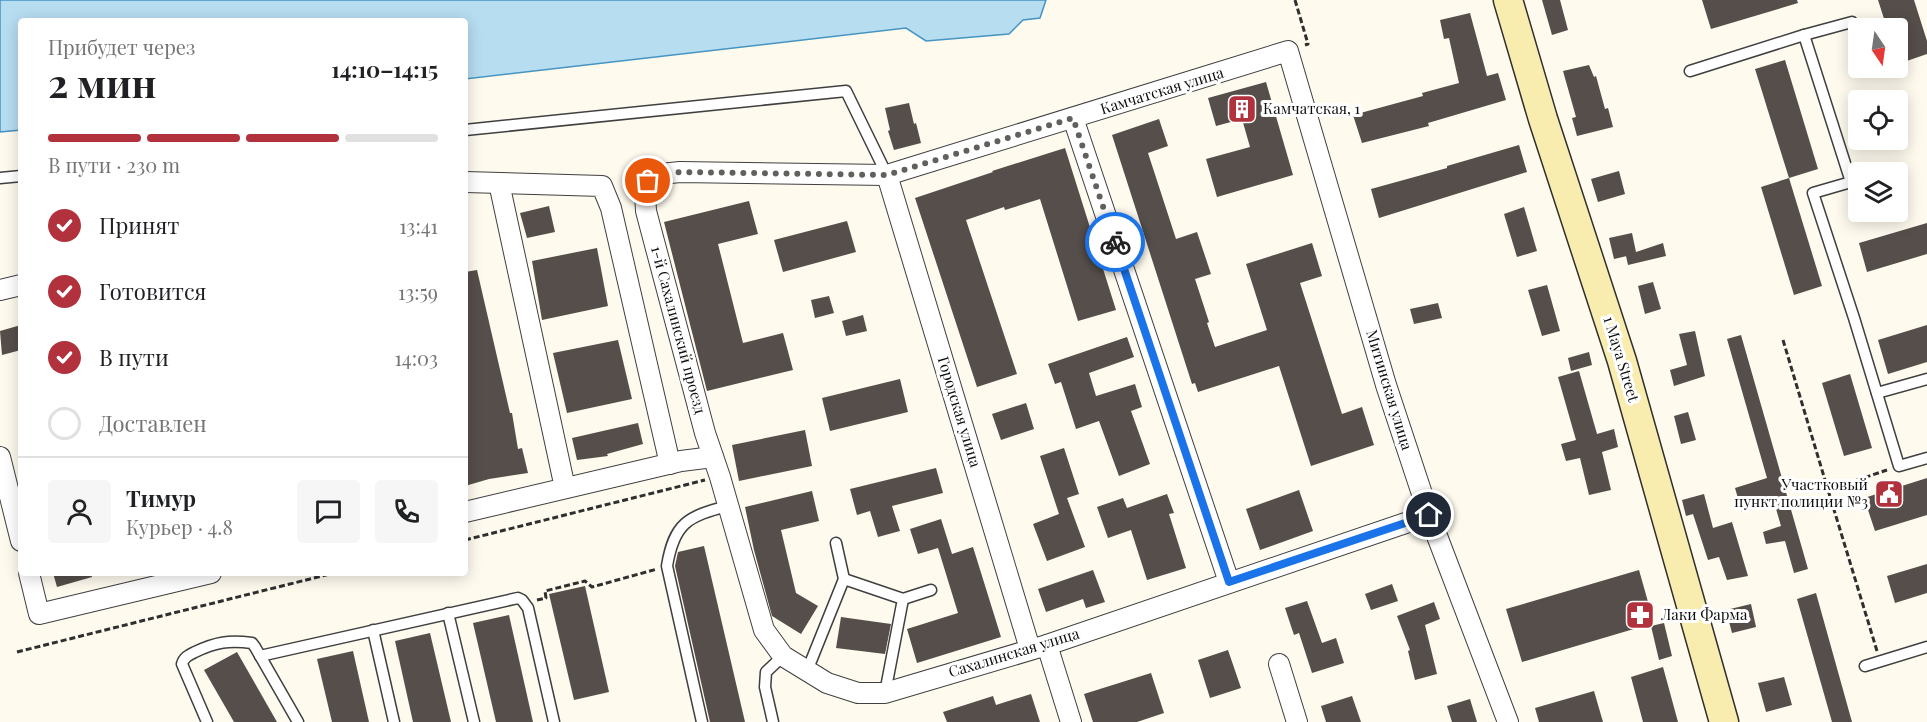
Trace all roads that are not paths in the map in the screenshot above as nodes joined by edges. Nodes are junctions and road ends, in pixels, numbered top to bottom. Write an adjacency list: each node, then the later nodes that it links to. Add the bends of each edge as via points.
1 (1508, 0): 55 (street, 1 Maya Street, via 1623,361)
2 (1848, 23): 3 (lane)
3 (1804, 35): 5 (lane); 17 (lane, via 1851,182 1814,193)
4 (1288, 51): 6 (street, Камчатская улица); 26 (street, Митинская улица, via 1386,385)
5 (1690, 71)
6 (1073, 118): 8 (street, Камчатская улица); 32 (street)
7 (468, 130): 8 (lane, via 846,91)
8 (887, 175): 11 (street, Камчатская улица, via 680,172 661,174); 37 (street, Городская улица)
9 (18, 176): 10 (lane)
10 (0, 178)
11 (648, 181): 19 (street, 1-й Сахалинский проезд, via 646,211)
12 (468, 182): 13 (street)
13 (499, 183): 21 (street, via 602,186 611,208); 23 (street)
14 (18, 286): 15 (street)
15 (0, 290)
16 (1927, 379): 17 (lane)
17 (1877, 393): 20 (lane, via 1899,466)
18 (0, 457): 27 (street)
19 (713, 457): 21 (street); 22 (street, 1-й Сахалинский проезд)
20 (1927, 458)
21 (669, 464): 23 (street)
22 (720, 477): 24 (street, Сахалинская улица)
23 (566, 488): 25 (street)
24 (728, 506): 40 (street, Сахалинская улица, via 764,630); 50 (lane, via 686,522 669,550 667,566)
25 (468, 511)
26 (1429, 515): 32 (street, Сахалинская улица); 54 (street, Митинская улица)
27 (18, 529)
28 (836, 543): 31 (lane)
29 (30, 576): 30 (street, via 39,614)
30 (179, 577)
31 (844, 579): 34 (lane); 43 (lane)
32 (1229, 582): 37 (street, Сахалинская улица)
33 (931, 590): 34 (lane)
34 (903, 599): 44 (lane)
35 (448, 613): 36 (lane); 48 (lane); 49 (lane, via 511,598 526,603)
36 (373, 630): 39 (lane); 47 (lane)
37 (1038, 647): 44 (street, Сахалинская улица); 52 (street, Городская улица)
38 (1927, 647): 42 (lane)
39 (261, 656): 45 (lane, via 252,643 220,642 183,659 183,670); 46 (lane)
40 (783, 656): 43 (street, Сахалинская улица); 51 (lane, via 766,672 765,687)
41 (1279, 664): 53 (street)
42 (1865, 666)
43 (807, 671): 44 (street, Сахалинская улица, via 827,683 858,693)
44 (885, 693)
45 (207, 722)
46 (298, 722)
47 (394, 722)
48 (474, 722)
49 (554, 722)
50 (702, 722)
51 (773, 722)
52 (1071, 722)
53 (1297, 722)
54 (1508, 722)
55 (1724, 722)

